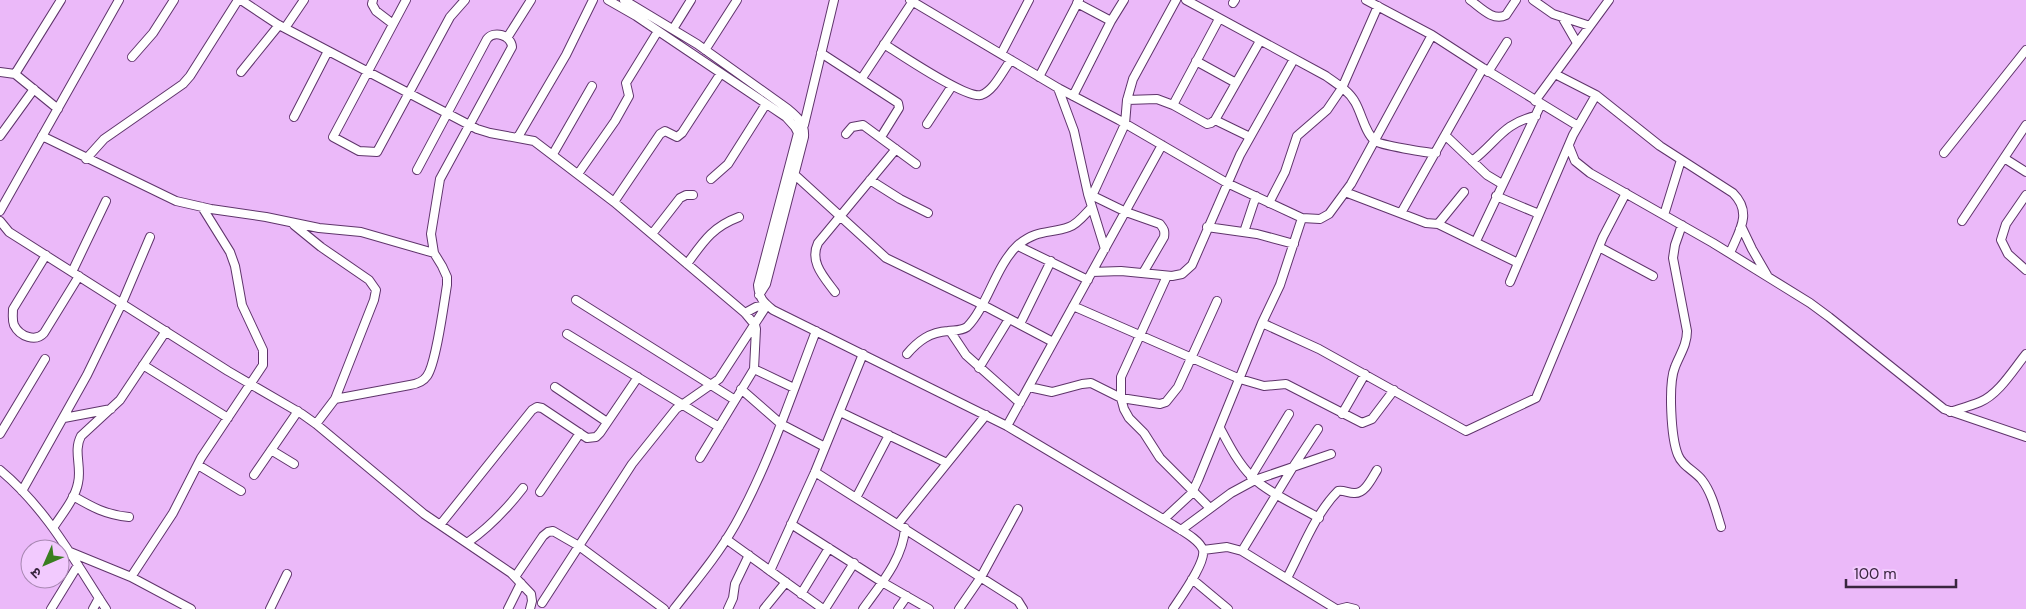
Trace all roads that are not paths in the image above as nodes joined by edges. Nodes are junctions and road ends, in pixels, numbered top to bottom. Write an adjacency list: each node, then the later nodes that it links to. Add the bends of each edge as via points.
1 (61, 0): 58 (street)
2 (119, 0): 75 (street)
3 (174, 0): 49 (street, via 153,33)
4 (304, 0): 35 (street)
5 (373, 0): 33 (street, via 376,11)
6 (406, 0): 33 (street)
7 (465, 0): 68 (street, via 450,17)
8 (531, 0): 39 (street)
9 (593, 0): 90 (street, via 566,55)
10 (608, 0): 37 (street)
11 (624, 0): 29 (street)
12 (644, 0): 29 (street)
13 (691, 0): 36 (street)
14 (737, 0): 44 (street)
15 (834, 0): 47 (street)
16 (1029, 0): 48 (street)
17 (1124, 0): 32 (street)
18 (1176, 0): 71 (street, via 1140,64)
19 (1186, 0): 31 (street)
20 (1366, 0): 28 (street)
21 (1470, 0): 22 (street, via 1497,18 1506,15)
22 (1516, 0)
23 (1533, 0): 30 (street)
24 (1608, 0): 34 (street)
25 (243, 1): 35 (street); 100 (street, via 183,84 104,140)
26 (912, 1): 43 (street); 48 (street)
27 (1078, 1): 32 (street); 60 (street)
28 (1378, 6): 38 (street); 66 (street)
29 (639, 8): 36 (street)
30 (1562, 17): 34 (street); 42 (street)
31 (1219, 19): 40 (street); 52 (street)
32 (1111, 21): 70 (street)
33 (393, 24): 56 (street)
34 (1590, 26): 42 (street)
35 (282, 27): 46 (street); 55 (street)
36 (673, 29): 44 (street)
37 (658, 31): 57 (street); 107 (street, via 626,83 630,94 625,104)
38 (1432, 35): 53 (street); 93 (street)
39 (507, 38): 76 (street, via 493,34 487,39); 82 (street, via 512,47)
40 (1260, 41): 50 (street); 62 (street)
41 (1508, 42): 53 (street)
42 (1577, 43): 59 (street)
43 (884, 44): 61 (street); 64 (street)
44 (705, 50): 84 (street, via 788,110)
45 (2026, 50): 98 (street)
46 (328, 51): 56 (street); 78 (street)
47 (821, 52): 61 (street); 84 (street)
48 (1001, 54): 51 (street)
49 (132, 57)
50 (1294, 59): 66 (street); 92 (street)
51 (1011, 60): 60 (street); 64 (street, via 990,89 980,95 971,95)
52 (1196, 62): 62 (street); 74 (street)
53 (1485, 70): 72 (street); 89 (street)
54 (0, 72): 58 (street)
55 (241, 72)
56 (368, 72): 68 (street); 68 (street, via 333,137 359,151 377,152)
57 (721, 73): 73 (street); 122 (street, via 682,133 677,137 665,131 660,134)
58 (15, 74): 67 (street)
59 (1555, 74): 69 (street); 72 (street)
60 (1039, 77): 65 (street)
61 (862, 78): 91 (street, via 898,103 899,108)
62 (1236, 83): 79 (street)
63 (592, 86): 99 (street)
64 (952, 86): 80 (street)
65 (1058, 88): 70 (street); 117 (street, via 1074,131)
66 (1342, 88): 93 (street, via 1355,102); 123 (street, via 1327,110 1298,136)
67 (34, 89): 75 (street); 87 (street)
68 (409, 93): 76 (street)
69 (1596, 95): 85 (street); 102 (street)
70 (1073, 96): 81 (street)
71 (1127, 100): 74 (street, via 1157,100); 81 (street)
72 (1538, 102): 77 (street); 85 (street)
73 (766, 104): 109 (street, via 728,164); 167 (street, via 789,120 798,133 759,280)
74 (1173, 105): 79 (street, via 1207,124)
75 (58, 109): 88 (street)
76 (448, 114): 82 (street); 105 (street)
77 (1536, 116): 103 (street, via 1513,123); 112 (street)
78 (294, 117)
79 (1215, 120): 92 (street)
80 (927, 124)
81 (1125, 124): 94 (street); 117 (street)
82 (470, 125): 90 (street, via 490,133); 150 (street, via 440,179 431,234)
83 (2026, 125): 101 (street)
84 (804, 126): 108 (street)
85 (1578, 126): 95 (street)
86 (846, 134): 91 (street, via 852,127 863,125)
87 (0, 136)
88 (42, 136): 100 (street); 126 (street)
89 (1446, 136): 97 (street); 103 (street)
90 (518, 137): 99 (street, via 534,141)
91 (881, 137): 96 (street)
92 (1250, 137): 111 (street)
93 (1375, 142): 97 (street); 113 (street)
94 (1162, 146): 111 (street); 127 (street)
95 (1569, 146): 115 (street, via 1580,165); 130 (street)
96 (896, 149): 104 (street); 110 (street)
97 (1436, 153): 129 (street)
98 (1944, 153)
99 (552, 154): 107 (street)
100 (86, 158): 124 (street, via 176,201)
101 (2004, 158): 106 (street); 136 (street)
102 (1681, 160): 132 (street); 141 (street, via 1734,193 1741,201 1745,216)
103 (1472, 161): 112 (street)
104 (916, 164)
105 (417, 170)
106 (2026, 172)
107 (578, 174): 122 (street)
108 (795, 176): 131 (street); 167 (street, via 766,284)
109 (711, 179)
110 (870, 180): 128 (street); 131 (street)
111 (1226, 183): 119 (street); 140 (street)
112 (1502, 184): 120 (street)
113 (1346, 192): 129 (street); 134 (street, via 1330,214 1320,219)
114 (1464, 192): 138 (street)
115 (1626, 193): 132 (street); 148 (street)
116 (693, 195): 143 (street, via 680,198)
117 (1090, 195): 125 (street); 127 (street)
118 (2026, 195): 156 (street, via 2006,224 2002,240 2008,254)
119 (1256, 196): 123 (street); 142 (street)
120 (1496, 196): 130 (street); 145 (street)
121 (106, 201): 157 (street)
122 (614, 202): 143 (street)
123 (1269, 203): 134 (street)
124 (202, 207): 137 (street); 196 (street, via 230,252 242,305 263,350 263,365)
125 (1092, 207): 147 (street, via 1068,228 1035,234); 149 (street)
126 (0, 211)
127 (1126, 212): 149 (street); 159 (street, via 1160,224 1165,233)
128 (928, 213)
129 (1401, 213): 138 (street)
130 (1539, 214): 154 (street)
131 (842, 215): 166 (street, via 814,251 817,267); 171 (street, via 886,258)
132 (1664, 215): 139 (street)
133 (739, 217): 155 (street, via 715,229)
134 (1302, 218): 146 (street)
135 (0, 221): 152 (street, via 9,232)
136 (1962, 221)
137 (292, 223): 150 (street, via 360,232); 204 (street, via 369,280 376,290)
138 (1438, 224): 145 (street)
139 (1682, 225): 151 (street); 257 (street, via 1673,258 1687,341 1671,381 1673,426 1678,457 1707,488)
140 (1207, 227): 142 (street); 161 (street, via 1188,271)
141 (1740, 229): 151 (street); 163 (street)
142 (1244, 232): 146 (street)
143 (652, 234): 155 (street)
144 (150, 237): 170 (street)
145 (1476, 240): 154 (street)
146 (1294, 244): 176 (street)
147 (1018, 246): 153 (street); 171 (street)
148 (1599, 247): 162 (street); 202 (street, via 1536,398 1466,431)
149 (1105, 249): 158 (street)
150 (434, 253): 204 (street, via 447,277 447,285 427,378 420,383)
151 (1730, 253): 163 (street)
152 (46, 255): 157 (street); 160 (street, via 13,309 15,326 26,335 34,339 44,333)
153 (1051, 261): 164 (street); 177 (street)
154 (1518, 263): 165 (street)
155 (687, 264): 174 (street)
156 (2026, 270)
157 (72, 272): 160 (street)
158 (1092, 272): 159 (street); 164 (street)
159 (1143, 273): 161 (street)
160 (79, 276): 170 (street)
161 (1167, 276): 183 (street)
162 (1653, 276)
163 (1767, 276): 211 (street, via 1829,317)
164 (1088, 280): 173 (street)
165 (1510, 282)
166 (835, 292)
167 (759, 295): 172 (street)
168 (576, 300): 197 (street)
169 (1217, 301): 188 (street)
170 (122, 303): 179 (street); 215 (street)
171 (981, 304): 175 (street); 181 (street, via 967,327)
172 (767, 305): 174 (street); 178 (street); 180 (street)
173 (1073, 306): 183 (street); 184 (street)
174 (745, 313): 178 (street)
175 (1009, 319): 177 (street); 191 (street)
176 (1262, 323): 193 (street); 195 (street)
177 (1020, 324): 184 (street)
178 (755, 325): 192 (street); 197 (street, via 732,363)
179 (166, 331): 190 (street); 196 (street)
180 (816, 331): 185 (street); 200 (street)
181 (950, 331): 186 (street, via 932,334); 191 (street)
182 (567, 334): 194 (street)
183 (1139, 336): 188 (street); 203 (street, via 1120,377)
184 (1053, 342): 199 (street)
185 (863, 354): 210 (street); 214 (street)
186 (907, 354)
187 (2026, 354): 211 (street, via 1988,397)
188 (1191, 358): 195 (street); 203 (street, via 1178,387 1166,402 1160,404)
189 (45, 359): 225 (street)
190 (144, 365): 208 (street); 216 (street)
191 (979, 368): 206 (street)
192 (754, 369): 200 (street); 201 (street)
193 (1364, 374): 202 (street); 213 (street)
194 (638, 377): 207 (street); 217 (street)
195 (1240, 379): 213 (street, via 1264,386 1286,384); 222 (street)
196 (252, 384): 209 (street); 216 (street)
197 (713, 385): 205 (street); 207 (street)
198 (555, 387): 217 (street)
199 (1028, 387): 203 (street, via 1052,392 1091,383); 206 (street)
200 (794, 388): 219 (street)
201 (741, 389): 205 (street); 219 (street)
202 (1394, 390): 213 (street, via 1367,422)
203 (1121, 398): 244 (street, via 1129,418 1144,433 1160,458)
204 (335, 399): 218 (street)
205 (735, 400): 221 (street)
206 (1020, 403): 220 (street)
207 (682, 404): 221 (street); 263 (street, via 669,415 632,464)
208 (113, 408): 215 (street); 247 (street, via 81,436 77,444 79,481)
209 (298, 411): 218 (street); 229 (street)
210 (840, 412): 226 (street); 228 (street)
211 (1950, 412): 227 (street)
212 (1289, 414): 240 (street)
213 (1342, 414)
214 (986, 415): 220 (street); 232 (street)
215 (64, 418): 242 (street)
216 (228, 418): 234 (street)
217 (608, 422): 224 (street, via 596,437 587,438)
218 (316, 424): 255 (street)
219 (781, 424): 228 (street); 261 (street, via 762,472)
220 (1007, 426): 253 (street)
221 (719, 427): 231 (street)
222 (1220, 428): 240 (street); 244 (street)
223 (1318, 429): 235 (street)
224 (580, 433): 245 (street); 255 (street, via 542,408 532,410)
225 (0, 434)
226 (889, 436): 232 (street); 248 (street)
227 (2026, 437)
228 (826, 447): 238 (street)
229 (271, 450): 233 (street); 239 (street)
230 (1331, 454): 235 (street)
231 (700, 458)
232 (947, 463): 256 (street)
233 (294, 464)
234 (198, 465): 243 (street); 273 (street, via 173,513)
235 (1292, 467): 240 (street); 246 (street)
236 (0, 470): 242 (street)
237 (1376, 470): 252 (street, via 1365,488 1356,494 1338,491)
238 (815, 472): 248 (street); 254 (street)
239 (254, 475)
240 (1253, 478): 246 (street); 249 (street)
241 (523, 488): 262 (street, via 495,522)
242 (22, 491): 258 (street)
243 (241, 491)
244 (1193, 491): 249 (street); 253 (street)
245 (540, 492)
246 (1277, 494): 252 (street); 266 (street)
247 (73, 496): 251 (street, via 102,512); 258 (street)
248 (856, 498): 256 (street)
249 (1210, 508): 259 (street)
250 (1018, 509): 274 (street)
251 (128, 516)
252 (1319, 518): 275 (street)
253 (1164, 519): 259 (street)
254 (791, 524): 264 (street); 271 (street)
255 (440, 525): 262 (street)
256 (902, 526): 274 (street); 279 (street, via 901,548)
257 (1720, 527)
258 (53, 528): 260 (street)
259 (1181, 530): 265 (street)
260 (61, 539)
261 (726, 539): 268 (street); 294 (street)
262 (467, 543): 277 (street)
263 (579, 546): 277 (street, via 553,531 548,532); 284 (street); 293 (street)
264 (829, 548): 269 (street); 281 (street)
265 (1203, 550): 266 (street, via 1228,547); 276 (street)
266 (1242, 551): 275 (street)
267 (70, 552): 270 (street); 273 (street)
268 (748, 555): 271 (street); 295 (street)
269 (854, 563): 279 (street); 297 (street)
270 (78, 565): 283 (street); 285 (street)
271 (770, 571): 278 (street)
272 (287, 574): 289 (street)
273 (131, 577): 288 (street)
274 (981, 577): 301 (street); 302 (street, via 1018,601)
275 (1287, 578): 305 (street)
276 (1192, 579): 303 (street); 304 (street)
277 (518, 580): 280 (street); 290 (street)
278 (786, 582): 281 (street); 296 (street)
279 (882, 582): 282 (street); 298 (street)
280 (530, 594): 284 (street); 291 (street)
281 (801, 594): 297 (street)
282 (907, 596): 299 (street); 300 (street)
283 (99, 598): 286 (street); 287 (street)
284 (542, 603): 292 (street)
285 (51, 609)
286 (93, 609)
287 (106, 609)
288 (191, 609)
289 (270, 609)
290 (508, 609)
291 (530, 609)
292 (550, 609)
293 (664, 609)
294 (674, 609)
295 (728, 609)
296 (764, 609)
297 (824, 609)
298 (863, 609)
299 (898, 609)
300 (929, 609)
301 (959, 609)
302 (1023, 609)
303 (1173, 609)
304 (1228, 609)
305 (1337, 609): 306 (street)
306 (1355, 609)

